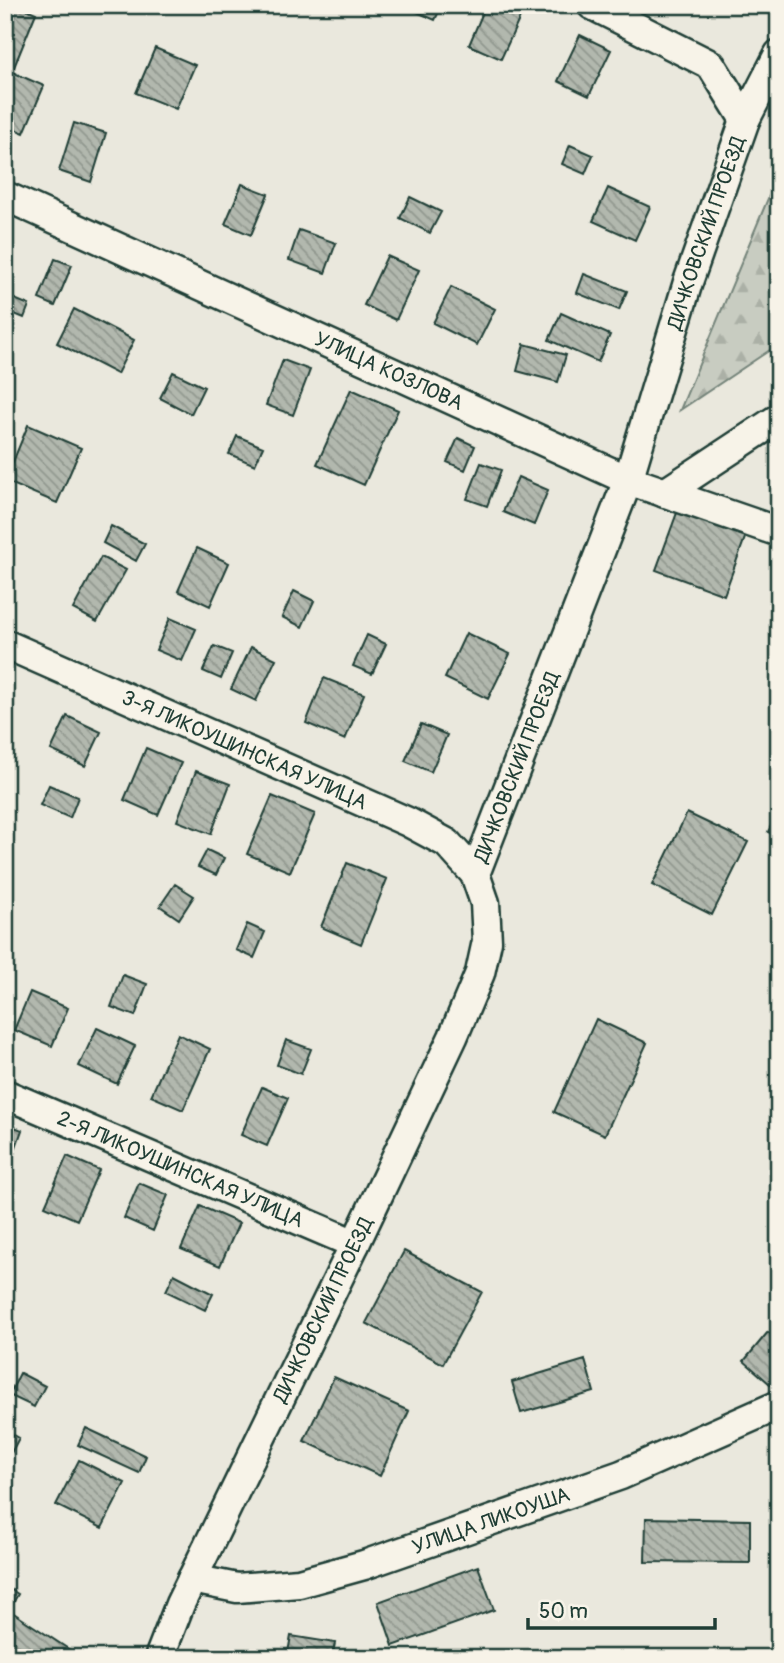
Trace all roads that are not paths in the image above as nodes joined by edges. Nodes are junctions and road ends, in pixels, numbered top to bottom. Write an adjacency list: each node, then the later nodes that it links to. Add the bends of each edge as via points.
1 (592, 5): 3 (street, via 711,65)
2 (779, 54): 3 (street, ДИЧКОВСКИЙ ПРОЕЗД)
3 (745, 120): 6 (street, ДИЧКОВСКИЙ ПРОЕЗД, via 688,282)
4 (5, 196): 6 (street, УЛИЦА КОЗЛОВА)
5 (779, 418): 7 (street)
6 (628, 480): 7 (street, УЛИЦА КОЗЛОВА); 10 (street, ДИЧКОВСКИЙ ПРОЕЗД)
7 (665, 493): 8 (street, УЛИЦА КОЗЛОВА)
8 (779, 532)
9 (5, 644): 10 (street, 3-Я ЛИКОУШИНСКАЯ УЛИЦА, via 408,822 446,844)
10 (475, 874): 12 (street, ДИЧКОВСКИЙ ПРОЕЗД, via 487,928 480,973)
11 (5, 1094): 12 (street, 2-Я ЛИКОУШИНСКАЯ УЛИЦА)
12 (355, 1244): 14 (street, ДИЧКОВСКИЙ ПРОЕЗД)
13 (779, 1405): 14 (street, УЛИЦА ЛИКОУША, via 621,1475 364,1565 299,1583 237,1588)
14 (192, 1579): 15 (street, ДИЧКОВСКИЙ ПРОЕЗД)
15 (159, 1656)

